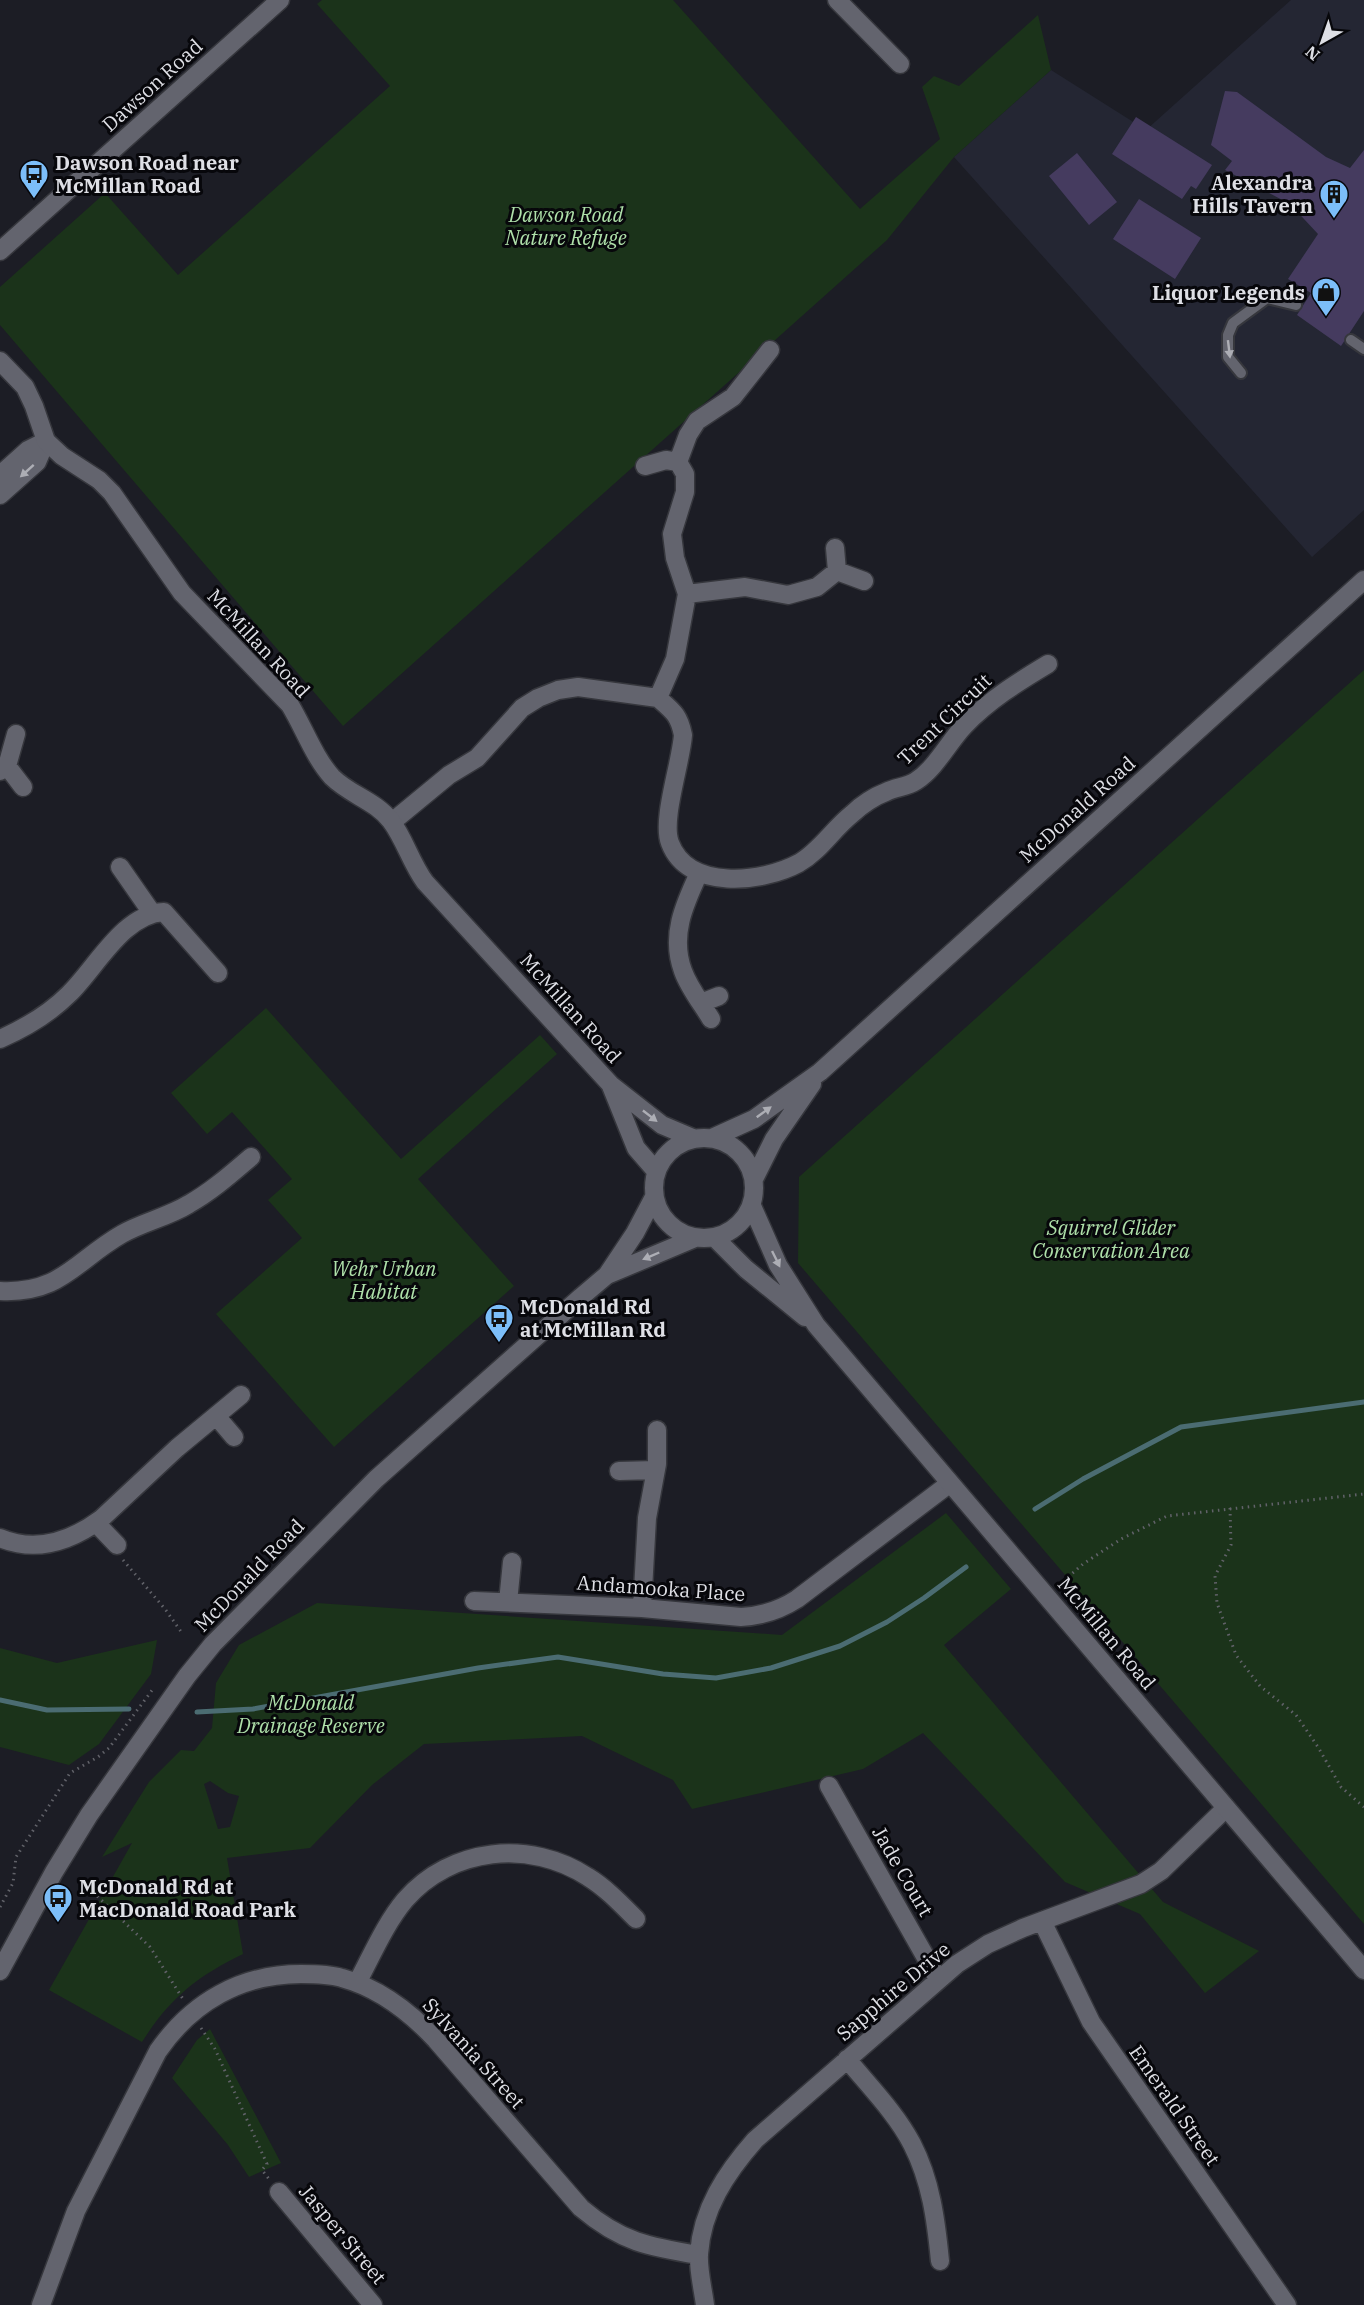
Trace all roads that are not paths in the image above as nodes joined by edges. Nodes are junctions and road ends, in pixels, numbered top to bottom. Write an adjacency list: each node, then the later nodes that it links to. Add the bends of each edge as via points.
1 (280, 0): 4 (street, Dawson Road)
2 (837, 0): 3 (street)
3 (900, 64)
4 (0, 251)
5 (1296, 305): 10 (lane, one-way to 10, via 1267,298 1233,323 1228,335 1228,357)
6 (1351, 340): 7 (lane)
7 (1364, 349)
8 (770, 350): 12 (street, via 733,397 697,422)
9 (0, 361): 11 (street, via 25,387)
10 (1241, 373)
11 (46, 441): 14 (street, via 28,450); 15 (street, one-way to 15, via 37,462); 26 (street, McMillan Road, via 112,493 182,594 290,705 332,776 381,809)
12 (678, 462): 13 (street, via 666,460); 20 (street, via 685,474 685,492 672,534)
13 (645, 466)
14 (0, 476)
15 (0, 495)
16 (835, 548): 17 (street)
17 (837, 571): 18 (street); 20 (street, via 817,587 788,595 745,587)
18 (864, 580)
19 (1364, 580): 35 (street, McDonald Road)
20 (687, 594): 22 (street, via 675,659)
21 (1048, 664): 28 (street, Trent Circuit, via 1002,692 980,711 916,781 886,792 852,813 800,863 757,877 709,877)
22 (658, 699): 26 (street, via 578,687 538,698 522,708 477,758 449,775); 28 (street, Trent Circuit, via 680,721 683,735 668,824 669,842 678,859)
23 (16, 734): 24 (street)
24 (4, 769): 25 (street)
25 (23, 787)
26 (392, 822): 36 (street, McMillan Road, via 425,882)
27 (120, 867): 29 (street)
28 (699, 873): 32 (street, via 677,930 683,973)
29 (152, 913): 30 (street, via 164,912); 34 (street, via 115,940 50,1011)
30 (218, 973)
31 (719, 996): 32 (street)
32 (701, 1003): 33 (street)
33 (711, 1019)
34 (0, 1040)
35 (820, 1072): 37 (street, McDonald Road, one-way to 35, via 754,1119); 40 (street, McDonald Road, via 774,1138)
36 (611, 1085): 37 (street, McMillan Road, one-way to 37, via 662,1125); 39 (street, McMillan Road, via 636,1148)
37 (704, 1139): 39 (street, via 678,1144); 40 (street, via 727,1143 739,1152)
38 (251, 1157): 46 (street, via 188,1205 122,1234 50,1284)
39 (656, 1171): 41 (street)
40 (754, 1179): 42 (street)
41 (654, 1197): 43 (street, via 669,1224); 45 (street, McDonald Road)
42 (752, 1206): 44 (street, via 744,1221); 47 (street, McMillan Road, one-way to 47, via 778,1265)
43 (695, 1238): 44 (street); 45 (street, McDonald Road, one-way to 45)
44 (715, 1238): 47 (street, McMillan Road, via 746,1269)
45 (607, 1275): 67 (street, McDonald Road, via 376,1479 213,1644 143,1737 67,1849)
46 (0, 1291)
47 (816, 1325): 54 (street, McMillan Road)
48 (241, 1395): 49 (street)
49 (217, 1417): 51 (street); 55 (street, via 177,1448)
50 (657, 1430): 52 (street)
51 (234, 1437)
52 (656, 1470): 53 (street); 61 (street, via 647,1518)
53 (619, 1471)
54 (950, 1484): 61 (street, Andamooka Place, via 784,1607 756,1617); 63 (street, McMillan Road)
55 (96, 1523): 56 (street, via 48,1545 27,1545); 57 (street)
56 (0, 1538)
57 (117, 1545)
58 (512, 1562): 60 (street)
59 (474, 1601): 60 (street, Andamooka Place)
60 (508, 1602): 61 (street, Andamooka Place)
61 (642, 1608)
62 (829, 1786): 68 (street, Jade Court)
63 (1226, 1808): 65 (street, Sapphire Drive, via 1141,1884); 66 (street, McMillan Road)
64 (636, 1919): 69 (street, via 588,1877 565,1864 518,1853 467,1858 429,1878 404,1901)
65 (1042, 1921): 68 (street, Sapphire Drive, via 988,1944); 77 (street, Emerald Street, via 1091,2022)
66 (1364, 1970)
67 (0, 1971)
68 (938, 1979): 70 (street, Sapphire Drive)
69 (357, 1983): 72 (street, Sylvania Street, via 380,1994 418,2022 600,2225 640,2244); 74 (street, Sylvania Street, via 314,1974 262,1977 236,1985 191,2012 158,2051 76,2211)
70 (847, 2059): 72 (street, Sapphire Drive, via 755,2139 732,2165 707,2217); 73 (street, via 894,2118 924,2169 936,2215)
71 (279, 2192): 75 (street, Jasper Street)
72 (699, 2255): 76 (street, Sapphire Drive)
73 (940, 2261)
74 (41, 2305)
75 (373, 2305)
76 (705, 2305)
77 (1287, 2305)

